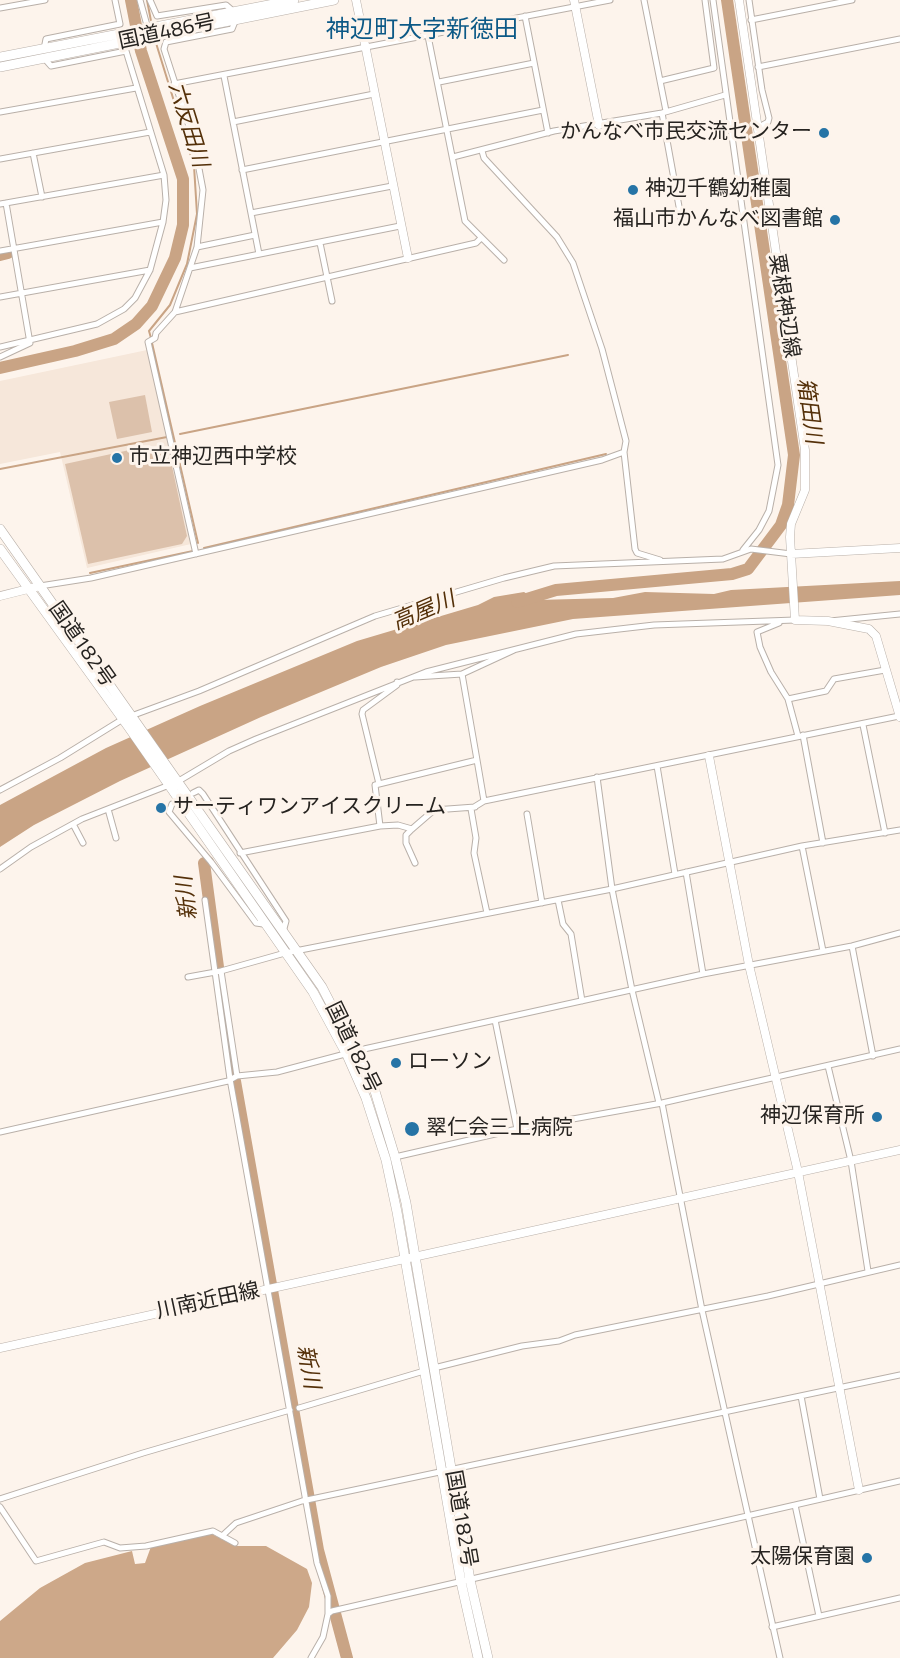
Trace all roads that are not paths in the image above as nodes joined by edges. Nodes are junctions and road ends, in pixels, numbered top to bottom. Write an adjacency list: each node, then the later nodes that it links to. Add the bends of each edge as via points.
1 (5, 0): 17 (street)
2 (45, 0): 17 (street)
3 (115, 0): 25 (street, via 120,24 46,39)
4 (140, 0): 21 (street)
5 (150, 0): 18 (street, via 157,16 226,5)
6 (294, 0): 18 (highway, 国道486号)
7 (334, 0): 18 (highway, 国道486号)
8 (356, 0): 24 (street)
9 (610, 0): 16 (street)
10 (644, 0): 31 (street)
11 (705, 0): 31 (street, via 714,68)
12 (713, 0): 36 (street)
13 (739, 0): 42 (street, 粟根神辺線)
14 (749, 0): 20 (street)
15 (852, 0): 20 (street)
16 (575, 3): 19 (street); 41 (street)
17 (3, 8)
18 (235, 15): 21 (highway, 国道486号); 33 (street, via 232,29 166,42 164,49)
19 (525, 16): 22 (street); 27 (street)
20 (752, 20): 29 (street)
21 (147, 32): 25 (highway, 国道486号)
22 (429, 36): 24 (street); 32 (street)
23 (900, 39): 29 (street)
24 (365, 48): 30 (street); 35 (street)
25 (44, 54): 26 (highway, 国道486号); 28 (highway, 国道486号); 34 (street, via 51,66 126,51)
26 (0, 57)
27 (534, 63): 32 (street); 37 (street)
28 (0, 67)
29 (758, 67): 42 (street, via 769,118)
30 (224, 76): 33 (street); 40 (street)
31 (660, 81): 39 (street)
32 (439, 82): 43 (street)
33 (174, 84): 63 (street, via 194,141 202,182)
34 (136, 88): 38 (street); 44 (street)
35 (374, 94): 40 (street); 46 (street)
36 (725, 94): 39 (street); 83 (street, via 778,465 769,512)
37 (543, 110): 43 (street); 45 (street)
38 (0, 112)
39 (664, 112): 41 (street); 58 (street)
40 (233, 122): 51 (street)
41 (599, 125): 45 (street)
42 (758, 128): 85 (street, 粟根神辺線, via 807,470 805,490 791,524)
43 (447, 129): 46 (street); 49 (street)
44 (150, 132): 48 (street); 52 (street)
45 (548, 133): 47 (street)
46 (384, 142): 51 (street); 53 (street)
47 (482, 151): 49 (street); 79 (street, via 484,158 557,237 573,263 602,349 626,441)
48 (33, 153): 50 (street); 54 (street)
49 (453, 157): 61 (street, via 465,221)
50 (0, 159)
51 (242, 170): 56 (street)
52 (164, 175): 54 (street); 57 (street)
53 (392, 186): 56 (street); 59 (street)
54 (42, 197): 55 (street)
55 (3, 204): 64 (street)
56 (251, 213): 60 (street)
57 (163, 222): 64 (street); 70 (street)
58 (682, 223)
59 (400, 226): 62 (street); 67 (street)
60 (255, 235): 63 (street); 66 (street)
61 (482, 238): 67 (street, via 476,243); 68 (street)
62 (320, 243): 66 (street); 71 (street)
63 (197, 247): 69 (street)
64 (14, 248): 65 (street); 72 (street)
65 (0, 251)
66 (259, 254): 69 (street)
67 (408, 258): 71 (street)
68 (504, 260)
69 (190, 268): 75 (street)
70 (150, 270): 72 (street); 76 (street, via 135,298 111,318)
71 (327, 277): 74 (street); 75 (street)
72 (22, 293): 73 (street); 76 (street)
73 (0, 297)
74 (332, 301)
75 (175, 312): 84 (street, via 148,342)
76 (30, 340): 77 (street); 78 (street)
77 (0, 347)
78 (0, 357)
79 (624, 452): 84 (street); 86 (street, via 635,549 637,554)
80 (0, 529): 87 (highway, 国道182号)
81 (900, 548): 85 (street)
82 (0, 549): 88 (highway, 国道182号)
83 (743, 550): 85 (street); 86 (street, via 723,559)
84 (196, 554): 87 (street)
85 (791, 556): 91 (street, 粟根神辺線)
86 (662, 560): 101 (street, via 554,566 375,616)
87 (40, 586): 88 (street); 101 (highway, 国道182号)
88 (27, 590): 89 (street); 101 (highway, 国道182号)
89 (0, 596)
90 (900, 614): 93 (street)
91 (795, 619): 92 (street); 93 (street)
92 (784, 621): 94 (street, via 654,626 576,634); 99 (street, via 757,633 771,672)
93 (828, 621): 95 (street, via 869,629 876,636)
94 (519, 646): 96 (street); 97 (street)
95 (885, 670): 99 (street, via 834,679 826,691); 100 (street)
96 (462, 674): 97 (street); 105 (street)
97 (414, 676): 98 (street)
98 (397, 682): 108 (street, via 256,739); 109 (street, via 362,714)
99 (788, 699): 103 (street)
100 (899, 716): 102 (street)
101 (129, 721): 108 (highway, 国道182号); 110 (street)
102 (863, 725): 103 (street); 121 (street)
103 (801, 735): 104 (street); 124 (street)
104 (709, 756): 106 (street); 128 (street)
105 (477, 760): 109 (street); 112 (street)
106 (657, 766): 107 (street); 131 (street)
107 (597, 777): 112 (street); 132 (street)
108 (171, 781): 115 (street); 137 (highway, 国道182号); 138 (highway, 国道182号)
109 (379, 784): 118 (street, via 375,785)
110 (0, 790)
111 (193, 793): 126 (street, via 199,790 203,794)
112 (484, 801): 114 (street)
113 (172, 804): 137 (street, via 169,812 256,923)
114 (475, 807): 119 (street, via 434,810); 136 (street, via 471,809 476,838 474,854)
115 (108, 809): 117 (street); 122 (street)
116 (527, 814): 135 (street)
117 (73, 824): 123 (street); 129 (street)
118 (380, 826): 119 (street); 126 (street)
119 (412, 829): 127 (street, via 406,835 406,843)
120 (900, 830): 121 (street)
121 (885, 833): 124 (street)
122 (116, 838)
123 (83, 843)
124 (823, 843): 125 (street)
125 (802, 846): 128 (street); 142 (street)
126 (240, 853): 138 (street, via 286,921)
127 (415, 862)
128 (729, 863): 130 (street); 144 (street)
129 (0, 869)
130 (686, 872): 131 (street); 146 (street)
131 (675, 874): 132 (street)
132 (612, 890): 134 (street); 148 (street)
133 (205, 900): 145 (street)
134 (558, 900): 135 (street); 149 (street, via 563,924 570,934)
135 (542, 903): 136 (street)
136 (487, 913): 141 (street)
137 (263, 924): 143 (highway, 国道182号)
138 (283, 932): 141 (highway, 国道182号)
139 (900, 933): 140 (street)
140 (852, 946): 142 (street); 154 (street)
141 (296, 950): 143 (street); 152 (highway, 国道182号, via 322,987)
142 (823, 951): 144 (street)
143 (285, 952): 145 (street); 153 (highway, 国道182号, via 313,992)
144 (749, 965): 146 (street); 157 (street)
145 (217, 971): 147 (street); 156 (street); 158 (street)
146 (703, 974): 148 (street)
147 (188, 977)
148 (632, 990): 149 (street); 159 (street)
149 (582, 1001): 150 (street)
150 (495, 1020): 152 (street); 160 (street)
151 (900, 1049): 154 (street)
152 (357, 1052): 153 (street); 163 (highway, 国道182号, via 374,1088)
153 (347, 1055): 156 (street, via 277,1072); 168 (highway, 国道182号, via 386,1160)
154 (873, 1056): 155 (street)
155 (828, 1066): 157 (street); 164 (street)
156 (237, 1076): 158 (street)
157 (776, 1077): 159 (street); 165 (street)
158 (230, 1079): 161 (street); 172 (street)
159 (661, 1103): 160 (street); 166 (street)
160 (517, 1129): 163 (street)
161 (0, 1132)
162 (900, 1150): 164 (street, 川南近田線)
163 (395, 1157): 167 (highway, 国道182号)
164 (850, 1161): 165 (street, 川南近田線); 170 (street)
165 (798, 1172): 166 (street, 川南近田線); 171 (street)
166 (681, 1198): 167 (street, 川南近田線); 173 (street)
167 (415, 1257): 168 (street, 川南近田線); 175 (highway, 国道182号)
168 (404, 1259): 172 (street, 川南近田線); 175 (highway, 国道182号)
169 (900, 1265): 170 (street)
170 (868, 1271): 171 (street)
171 (819, 1283): 173 (street); 177 (street)
172 (273, 1288): 174 (street, 川南近田線); 180 (street)
173 (702, 1310): 175 (street); 181 (street)
174 (0, 1348)
175 (429, 1369): 179 (street); 182 (highway, 国道182号)
176 (900, 1375): 177 (street)
177 (840, 1388): 178 (street); 184 (street)
178 (801, 1396): 181 (street); 186 (street)
179 (299, 1408)
180 (290, 1410): 185 (street); 187 (street)
181 (726, 1412): 182 (street); 190 (street)
182 (447, 1472): 187 (street); 193 (highway, 国道182号)
183 (900, 1481): 184 (street)
184 (859, 1490): 186 (street)
185 (0, 1499)
186 (820, 1499): 188 (street)
187 (306, 1500): 191 (street, via 236,1523); 195 (street)
188 (795, 1505): 190 (street); 196 (street)
189 (0, 1507): 191 (street, via 36,1561 104,1542 120,1548 213,1531)
190 (749, 1515): 193 (street); 197 (street)
191 (222, 1536): 192 (street)
192 (235, 1543)
193 (466, 1581): 195 (street); 199 (highway, 国道182号); 200 (highway, 国道182号)
194 (900, 1598): 196 (street)
195 (330, 1613): 198 (street)
196 (819, 1616): 197 (street)
197 (772, 1627): 201 (street)
198 (311, 1658)
199 (478, 1658)
200 (488, 1658)
201 (780, 1658)

